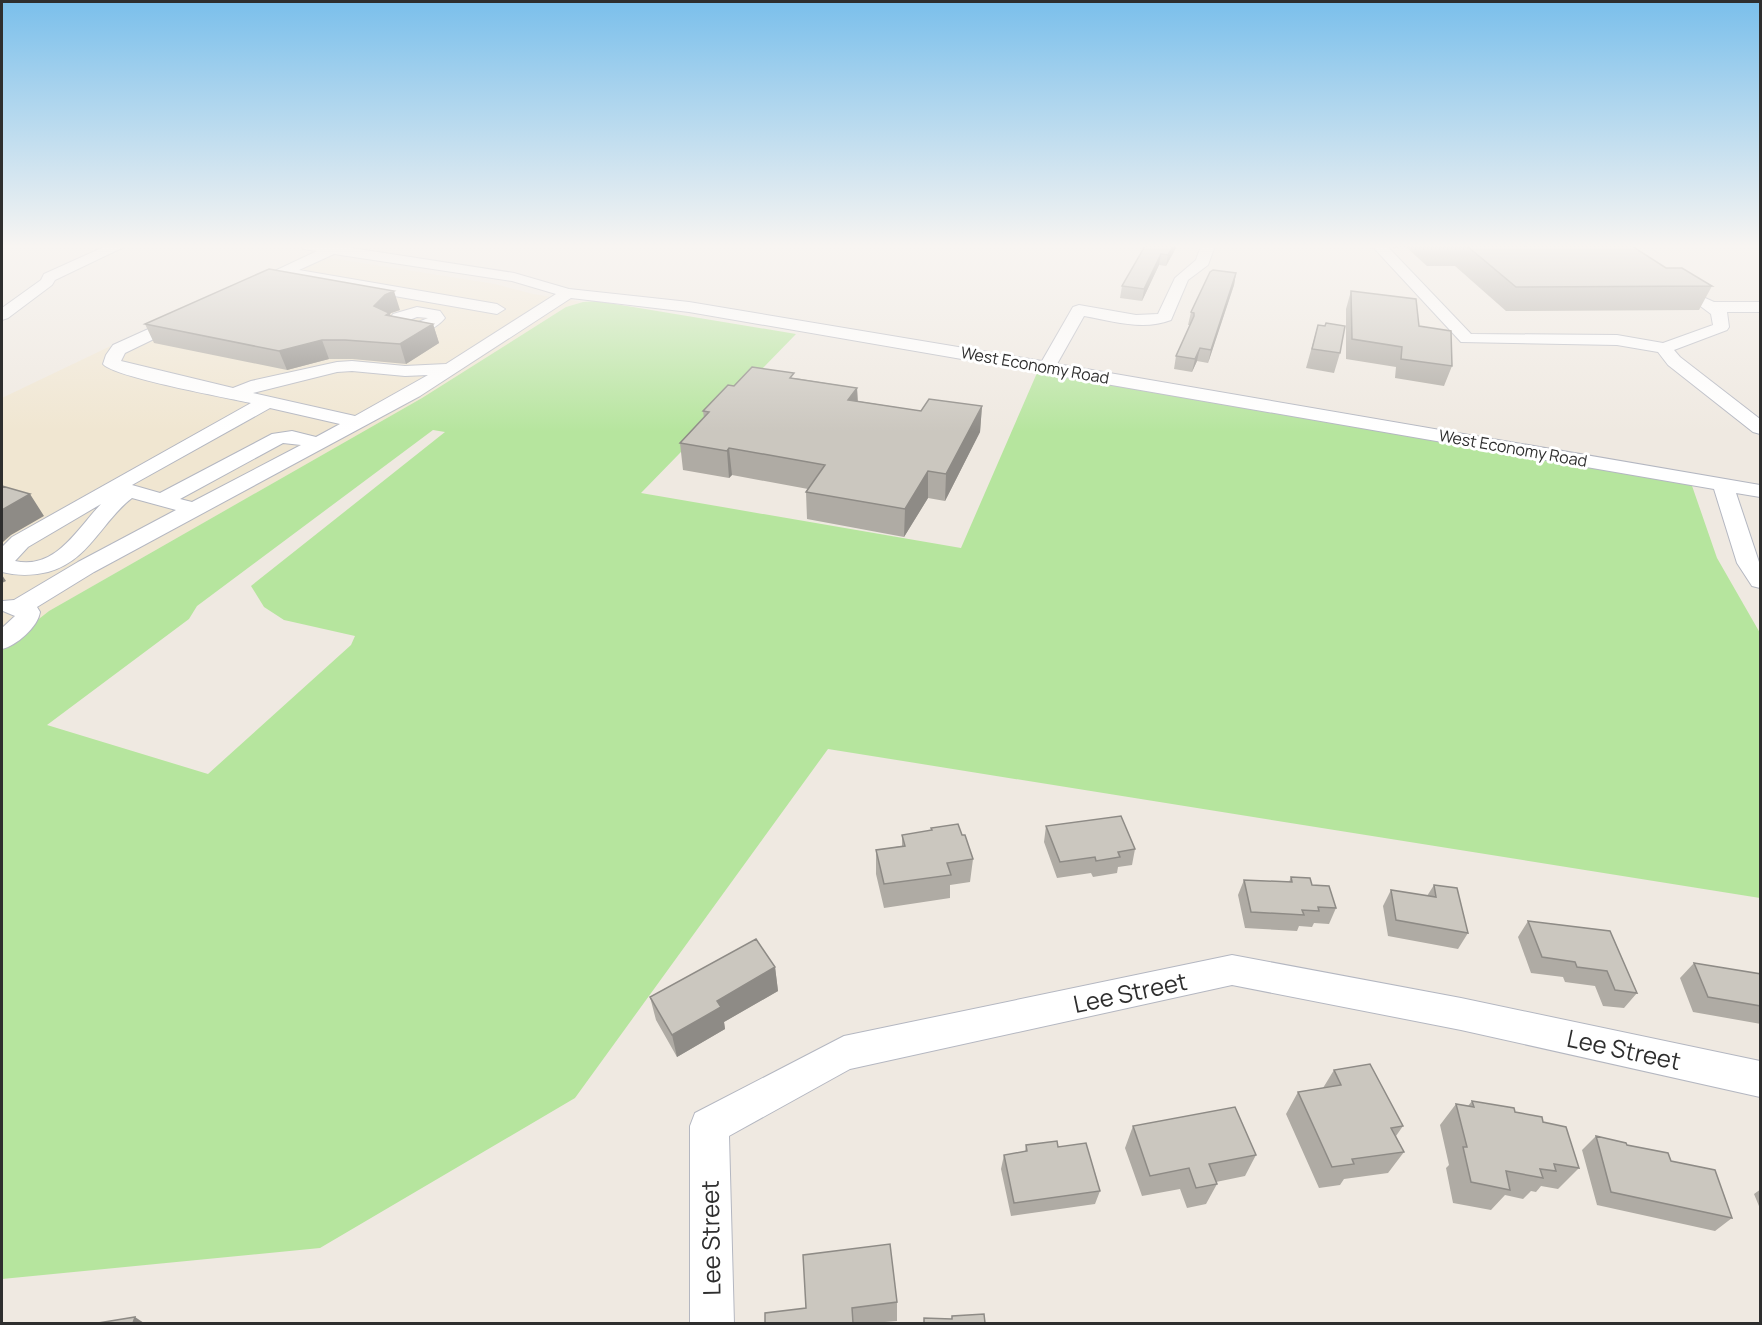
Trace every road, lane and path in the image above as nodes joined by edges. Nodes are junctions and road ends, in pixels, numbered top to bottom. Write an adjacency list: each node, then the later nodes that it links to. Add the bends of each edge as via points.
1 (437, 308): 9 (street)
2 (490, 308): 8 (street)
3 (545, 308): 13 (street)
4 (694, 308): 12 (street, West Economy Road)
5 (1169, 308): 12 (street, via 1165,317 1149,321 1079,310)
6 (1438, 308): 11 (street, via 1467,339 1617,340)
7 (1712, 308): 11 (street, via 1719,312 1721,327)
8 (497, 309)
9 (429, 312)
10 (191, 315): 14 (street, via 119,349 112,364)
11 (1664, 348): 17 (street, via 1674,361)
12 (1047, 367): 19 (street, West Economy Road)
13 (450, 369): 14 (street, via 405,371 352,366 257,385); 16 (street)
14 (234, 394): 15 (street)
15 (267, 402): 16 (street); 20 (street)
16 (358, 422): 18 (street)
17 (1761, 428)
18 (318, 443): 22 (street, via 279,438); 23 (street)
19 (1724, 486): 21 (street, West Economy Road); 24 (street)
20 (122, 489): 20 (street, via 75,551 61,561 18,570 3,564 4,557 20,542); 22 (street)
21 (1761, 492)
22 (162, 500): 23 (street)
23 (195, 509): 27 (street)
24 (1736, 524): 25 (street); 26 (street, via 1748,563)
25 (1761, 528)
26 (1761, 582)
27 (10, 607): 28 (street, via 28,612 27,618)
28 (2, 641)
29 (1761, 1079): 30 (street, Lee Street, via 1461,1014 1232,970 844,1053 709,1126)
30 (712, 1323)

